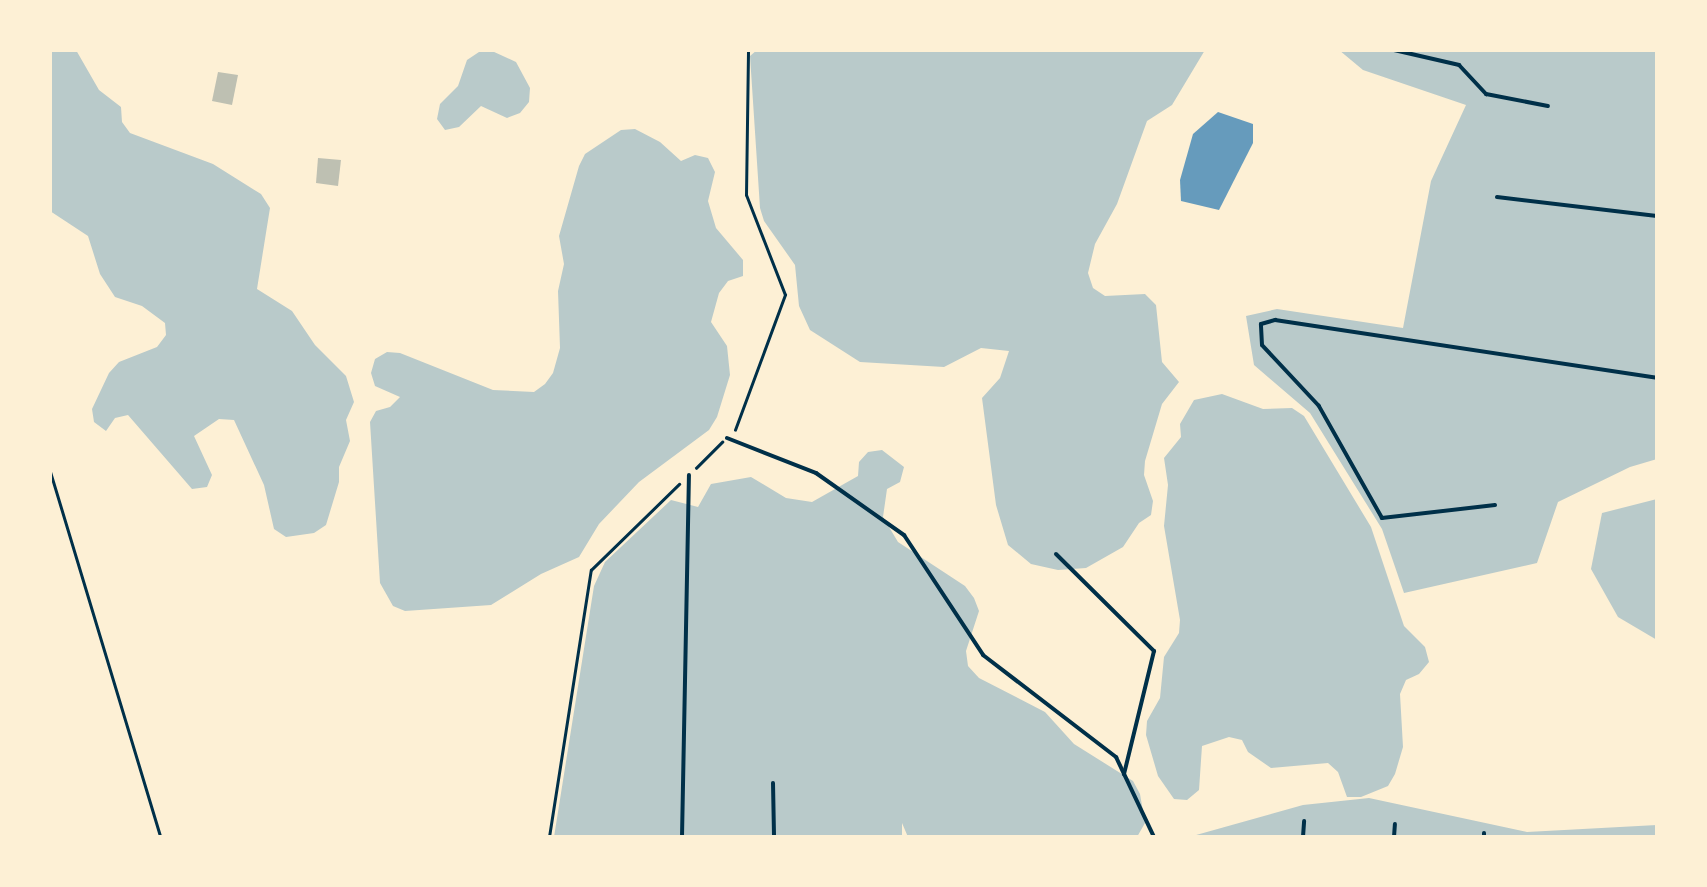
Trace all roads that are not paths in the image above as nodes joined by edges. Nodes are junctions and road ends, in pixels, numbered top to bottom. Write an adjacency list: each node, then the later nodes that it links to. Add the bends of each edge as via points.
1 (1394, 50): 2 (lane, via 1459,65 1486,94)
2 (1548, 106)
3 (1497, 197): 4 (lane)
4 (1657, 216)
5 (1657, 378): 8 (lane, via 1275,320 1261,324 1262,345 1319,406 1382,518)
6 (726, 438): 10 (lane, via 816,473 904,534 983,655 1116,757)
7 (689, 475): 14 (lane)
8 (1495, 505)
9 (1056, 554): 10 (lane, via 1154,651)
10 (1124, 774): 16 (lane)
11 (773, 782): 15 (lane)
12 (1304, 821): 17 (lane)
13 (1395, 824): 18 (lane)
14 (682, 837)
15 (774, 837)
16 (1154, 837)
17 (1303, 837)
18 (1394, 837)

